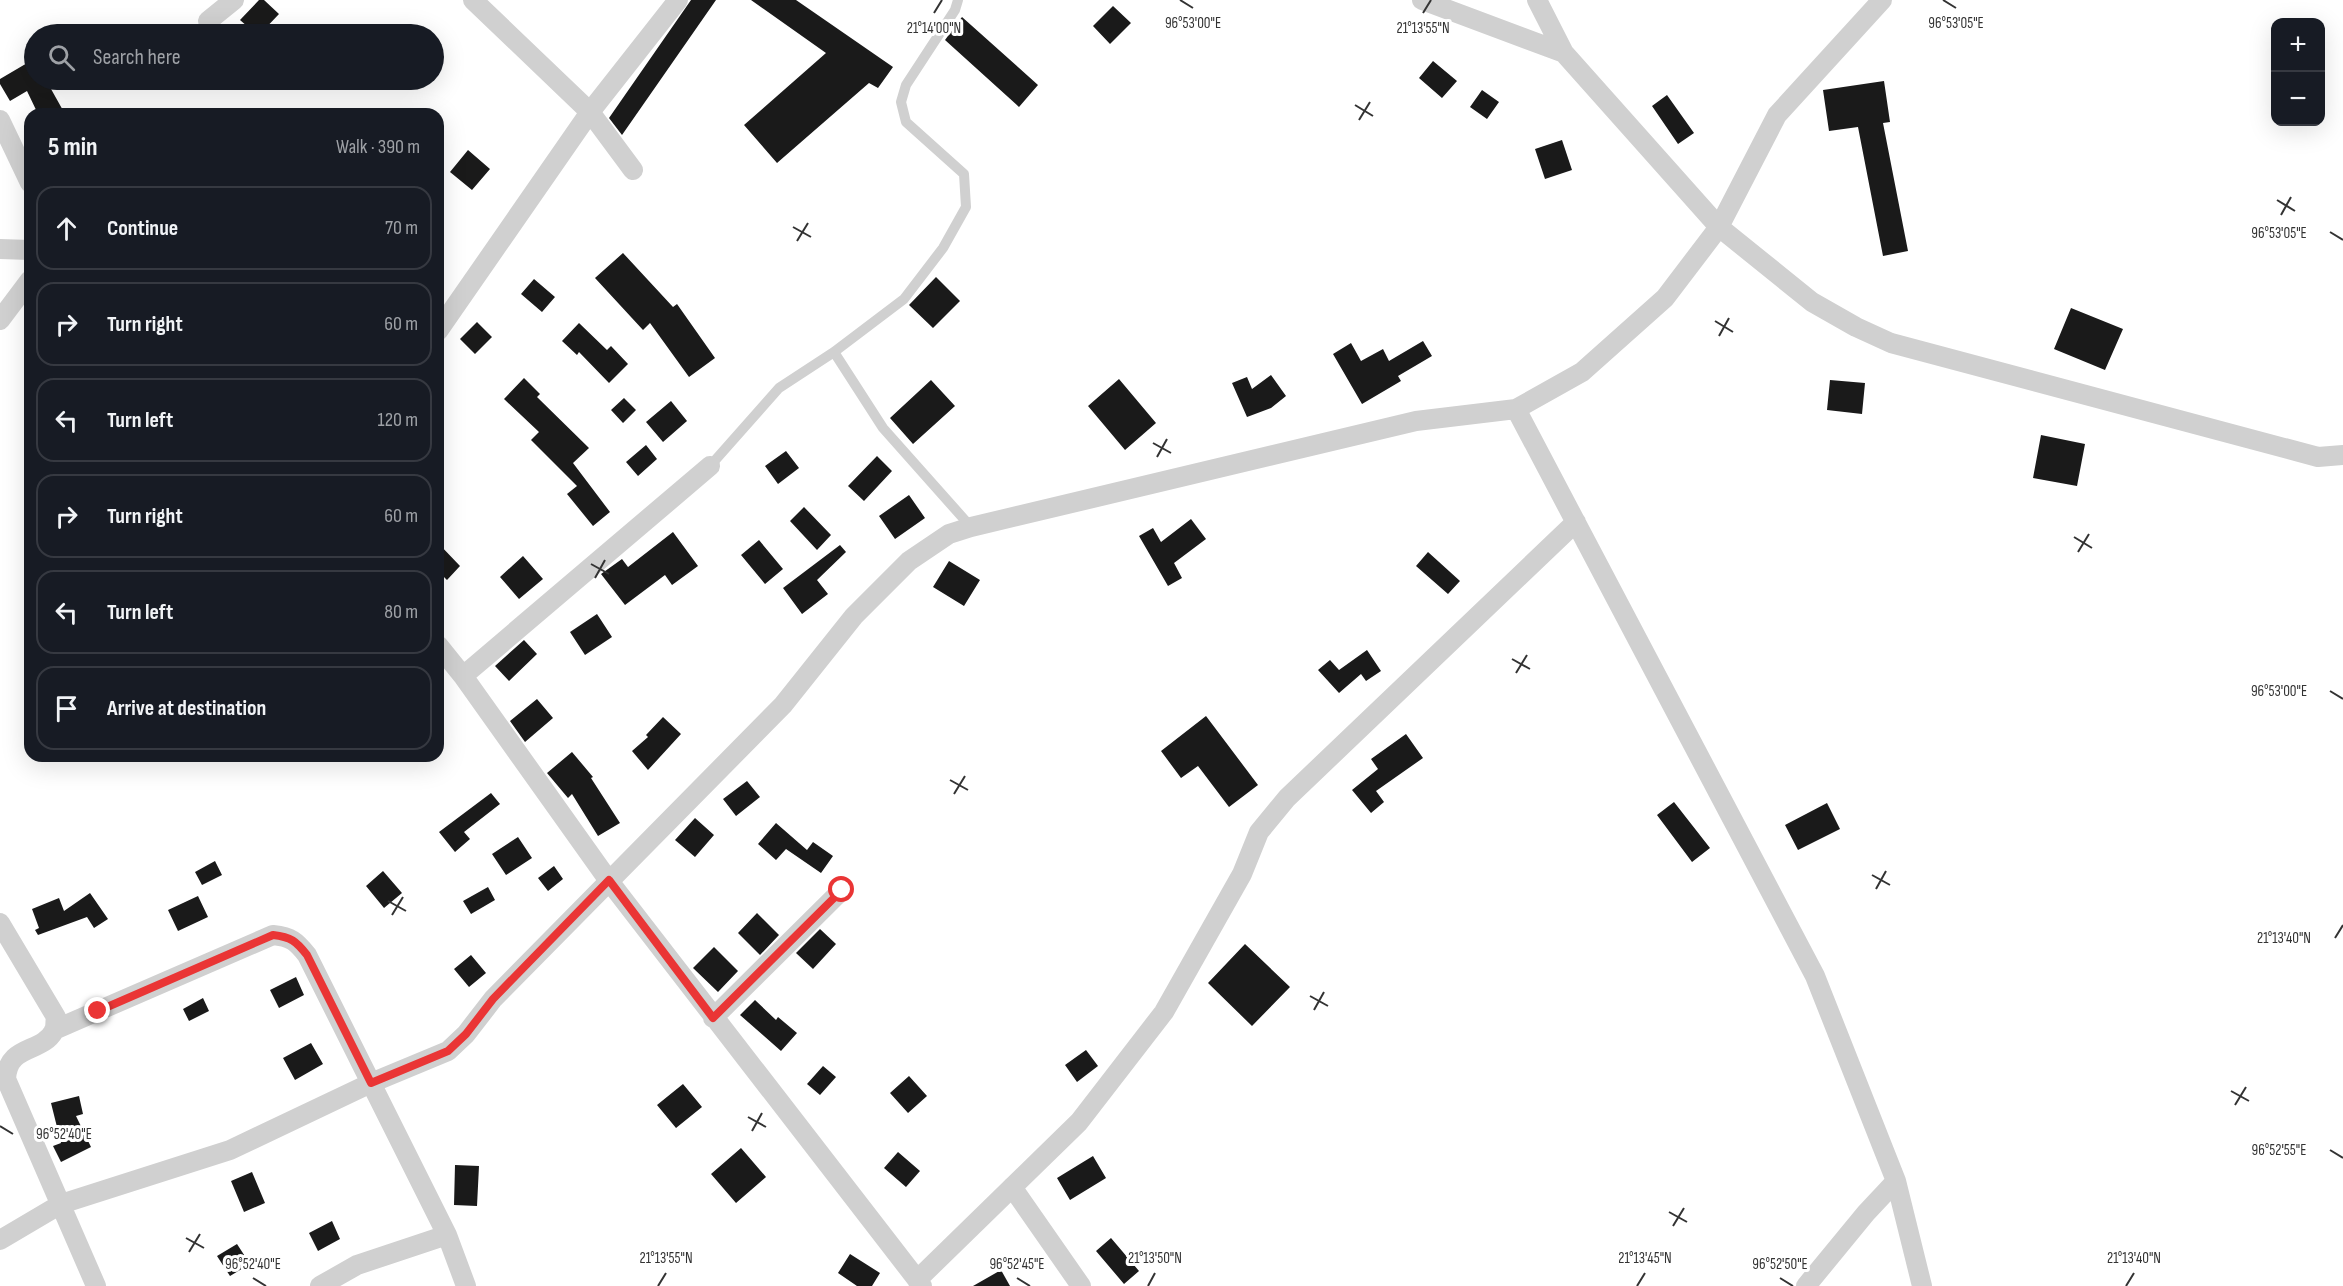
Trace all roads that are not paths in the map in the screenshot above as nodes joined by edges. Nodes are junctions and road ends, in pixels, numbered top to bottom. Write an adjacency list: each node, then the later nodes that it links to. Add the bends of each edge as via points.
1 (234, 0): 8 (street)
2 (473, 0): 10 (street)
3 (678, 0): 10 (street)
4 (958, 0): 20 (lane, via 906,85 901,102 906,122 964,174 966,207 944,248 904,299)
5 (1422, 0): 9 (street)
6 (1537, 0): 9 (street)
7 (1882, 0): 14 (street, via 1778,115)
8 (208, 21)
9 (1564, 53): 14 (street)
10 (590, 112): 13 (street); 19 (street)
11 (0, 120): 12 (street)
12 (24, 170)
13 (633, 170)
14 (1719, 227): 21 (street, via 1665,298 1582,372); 22 (street, via 1812,302 1891,343 2318,457)
15 (0, 249): 16 (street)
16 (24, 250)
17 (24, 287): 18 (street)
18 (0, 320)
19 (444, 322)
20 (834, 352): 23 (lane, via 779,388); 25 (lane, via 882,428)
21 (1516, 409): 24 (street); 25 (street, via 1416,421)
22 (2343, 455)
23 (710, 466): 27 (street)
24 (1576, 522): 34 (street, via 1815,976); 35 (street, via 1287,798 1259,832 1242,874 1164,1012 1079,1122)
25 (971, 527): 28 (street, via 949,534 909,561 854,616 783,705)
26 (444, 652): 27 (street)
27 (463, 676): 28 (street)
28 (609, 880): 31 (street); 33 (street, via 448,1051)
29 (842, 890): 31 (street)
30 (0, 923): 32 (street, via 56,1017)
31 (713, 1018): 39 (street)
32 (54, 1030): 33 (street, via 273,935 288,937 307,955); 36 (street, via 11,1059 6,1079)
33 (371, 1083): 36 (street, via 230,1150); 37 (street)
34 (1896, 1181): 44 (street); 45 (street)
35 (1012, 1187): 39 (street); 43 (street)
36 (61, 1204): 38 (street); 40 (street)
37 (447, 1235): 41 (street, via 357,1265); 42 (street)
38 (0, 1240)
39 (920, 1283)
40 (96, 1286)
41 (320, 1286)
42 (466, 1286)
43 (1081, 1286)
44 (1806, 1286)
45 (1922, 1286)

